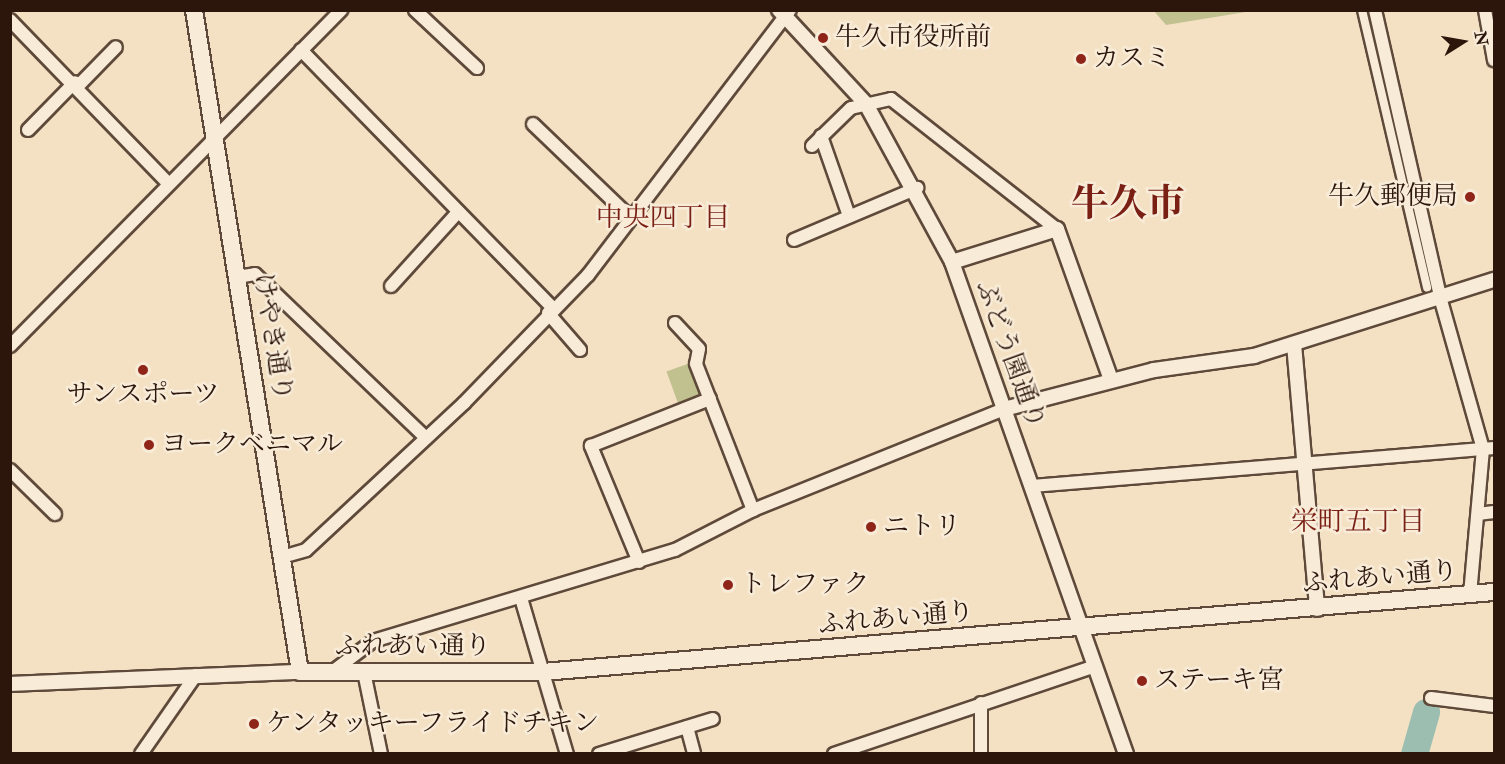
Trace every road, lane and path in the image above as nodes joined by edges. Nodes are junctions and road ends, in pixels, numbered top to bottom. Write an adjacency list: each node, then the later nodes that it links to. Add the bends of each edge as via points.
1 (194, 10): 19 (main road, けやき通り)
2 (340, 10): 12 (street)
3 (416, 10): 14 (street)
4 (1362, 10): 31 (street)
5 (1375, 10): 32 (street)
6 (1485, 10): 13 (street)
7 (785, 12): 16 (street, ぶどう園通り); 23 (street)
8 (10, 20): 9 (street)
9 (20, 29): 10 (street); 15 (street)
10 (10, 38)
11 (116, 47): 15 (street)
12 (301, 50): 19 (street); 22 (street)
13 (1494, 60)
14 (477, 68)
15 (76, 84): 18 (street); 20 (street)
16 (866, 104): 21 (street, ぶどう園通り); 24 (street, via 851,108 816,141); 25 (street, via 896,101)
17 (532, 124): 23 (street)
18 (28, 130)
19 (214, 136): 20 (street); 28 (main road, けやき通り)
20 (169, 184): 36 (street)
21 (917, 188): 24 (street); 27 (street, ぶどう園通り)
22 (458, 212): 30 (street); 33 (street)
23 (629, 216): 33 (street, via 588,274)
24 (849, 216): 26 (street)
25 (1057, 229): 27 (street); 38 (street)
26 (794, 240)
27 (952, 262): 40 (street, ぶどう園通り)
28 (237, 277): 41 (street, via 255,274); 50 (main road, けやき通り)
29 (1494, 280): 32 (street)
30 (391, 286)
31 (1427, 288)
32 (1440, 297): 35 (street); 42 (street)
33 (551, 310): 37 (street); 41 (street)
34 (675, 323): 39 (street, via 699,349 696,364)
35 (1294, 344): 38 (street, via 1233,361); 43 (street)
36 (10, 346)
37 (580, 350)
38 (1112, 380): 40 (street)
39 (710, 399): 46 (street); 51 (street, via 591,446)
40 (1004, 409): 45 (street, ぶどう園通り); 46 (street)
41 (426, 438): 50 (street, via 306,550)
42 (1489, 448): 43 (street); 49 (street)
43 (1304, 464): 45 (street); 55 (street)
44 (10, 470): 48 (street)
45 (1032, 486): 56 (street, ぶどう園通り)
46 (753, 510): 51 (street)
47 (1494, 512): 49 (street)
48 (55, 514)
49 (1478, 514): 53 (street)
50 (282, 557): 58 (main road, けやき通り)
51 (639, 562): 54 (street)
52 (1494, 592): 53 (main road, ふれあい通り)
53 (1470, 594): 55 (main road, ふれあい通り)
54 (521, 598): 59 (street, via 373,641); 61 (street)
55 (1317, 609): 56 (main road, ふれあい通り)
56 (1082, 630): 57 (street, ぶどう園通り); 61 (main road, ふれあい通り)
57 (1095, 666): 65 (street); 78 (street, ぶどう園通り)
58 (300, 672): 59 (main road, ふれあい通り); 62 (street)
59 (332, 672): 60 (main road, ふれあい通り)
60 (364, 672): 61 (main road, ふれあい通り); 72 (street)
61 (543, 672): 73 (street)
62 (196, 675): 63 (street); 71 (street)
63 (10, 684)
64 (1431, 698): 66 (street)
65 (981, 703): 69 (street); 77 (street)
66 (1494, 706)
67 (713, 719): 68 (street)
68 (687, 727): 70 (street); 75 (street)
69 (861, 747): 76 (street)
70 (628, 749): 74 (street)
71 (141, 753)
72 (381, 753)
73 (567, 753)
74 (598, 753)
75 (694, 753)
76 (834, 753)
77 (981, 753)
78 (1126, 753)

